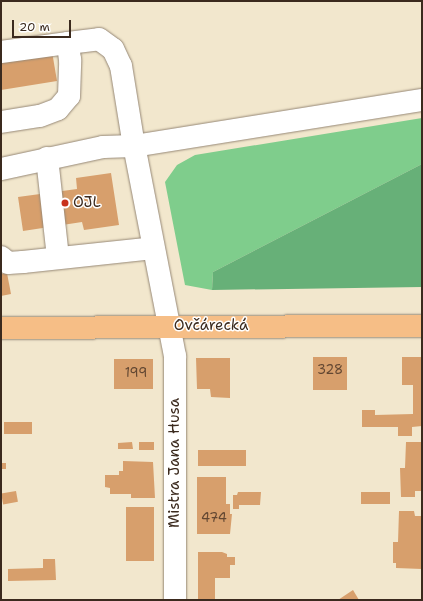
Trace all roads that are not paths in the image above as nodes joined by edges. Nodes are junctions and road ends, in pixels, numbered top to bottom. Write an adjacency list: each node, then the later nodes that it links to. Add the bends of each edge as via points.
1 (68, 44): 2 (street, Mistra Jana Husa); 4 (street, via 69,96 58,109 40,116); 5 (street, Mistra Jana Husa, via 99,40 113,49 120,66)
2 (1, 52)
3 (422, 100): 5 (street)
4 (1, 122)
5 (134, 146): 6 (street, via 103,147); 8 (street, Mistra Jana Husa)
6 (47, 158): 7 (street); 10 (street)
7 (1, 169)
8 (153, 248): 10 (street); 12 (street, Mistra Jana Husa)
9 (1, 257): 10 (street, via 8,263)
10 (58, 257)
11 (422, 326): 12 (main road, Ovčárecká)
12 (170, 327): 13 (main road, Ovčárecká); 14 (street, Mistra Jana Husa, via 175,356)
13 (1, 328)
14 (175, 600)

